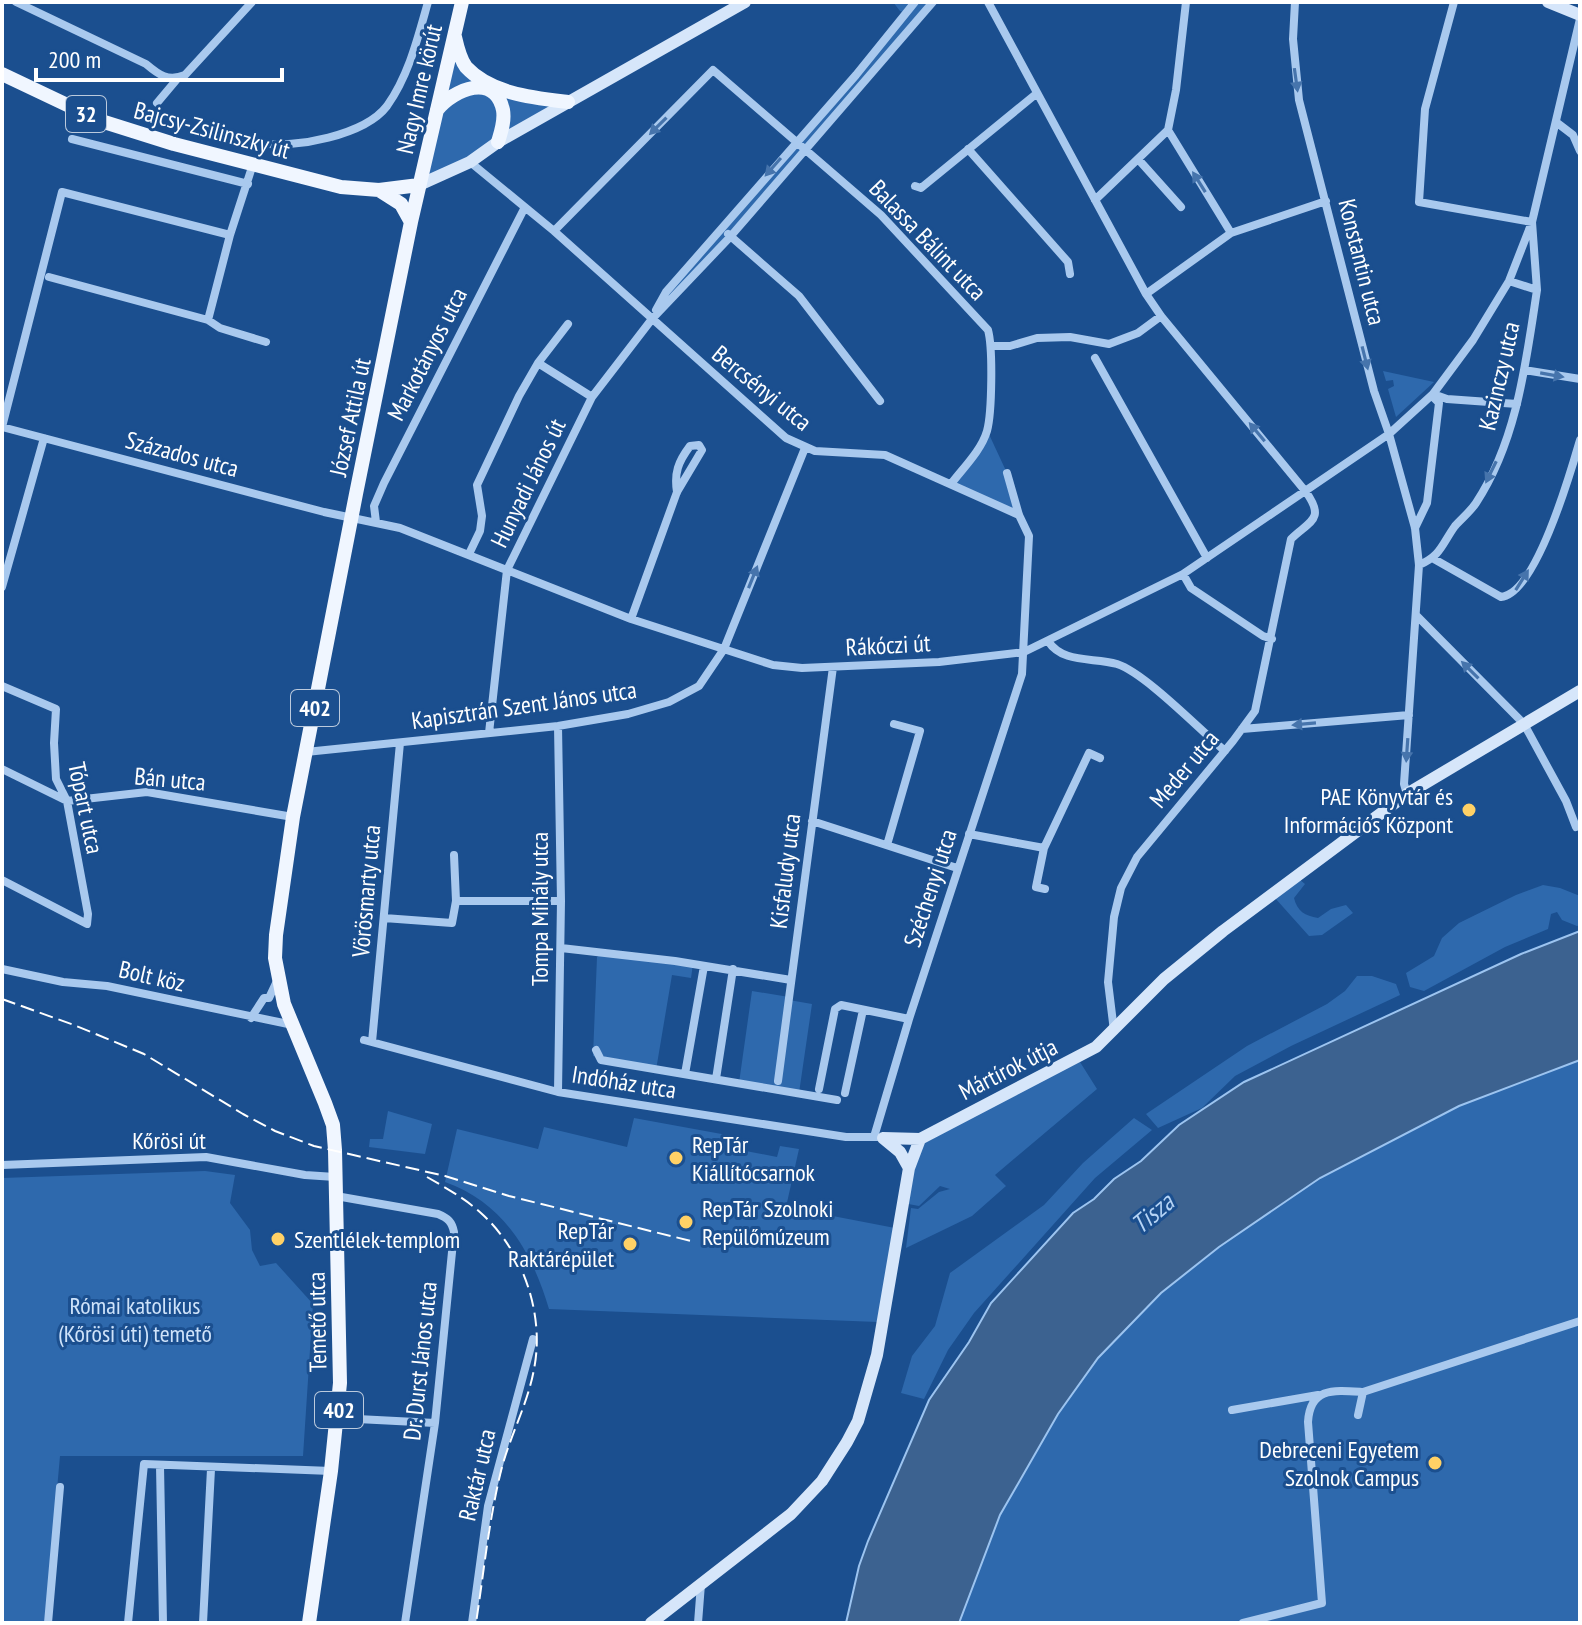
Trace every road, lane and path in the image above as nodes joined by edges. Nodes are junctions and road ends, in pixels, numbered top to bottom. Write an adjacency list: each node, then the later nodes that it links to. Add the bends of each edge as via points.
1 (16, 2): 18 (street, via 146,64 162,77)
2 (252, 2): 18 (street)
3 (428, 2): 24 (street, Nagy Imre körút, via 398,88 385,109 360,126 299,143 263,143)
4 (462, 2): 14 (main road, Nagy Imre körút)
5 (745, 2): 20 (street)
6 (915, 2): 27 (street, Hunyadi János út)
7 (933, 2): 29 (street, Hunyadi János út)
8 (988, 2): 19 (street)
9 (1186, 2): 25 (street)
10 (1295, 2): 40 (street, Konstantin utca, one-way to 40, via 1294,71)
11 (1454, 2): 44 (street, via 1425,109 1419,202)
12 (1548, 2): 13 (street)
13 (1580, 17): 17 (street)
14 (453, 32): 20 (main road, via 465,66 483,80 504,91); 22 (main road, Nagy Imre körút)
15 (1580, 61): 17 (street)
16 (2, 74): 34 (main road, Bajcsy-Zsilinszky út / 32, via 101,121)
17 (1567, 76): 23 (street)
18 (177, 79): 21 (street)
19 (1036, 94): 30 (street); 39 (street)
20 (568, 102): 28 (street)
21 (157, 103)
22 (437, 110): 28 (main road, via 448,97 483,88 503,110); 36 (main road, Nagy Imre körút)
23 (1556, 122): 31 (street, via 1573,135); 44 (street)
24 (212, 129)
25 (1168, 130): 32 (street); 47 (street, one-way to 25)
26 (72, 139): 35 (street)
27 (796, 141): 29 (street, Balassa Bálint utca); 45 (street, Hunyadi János út, one-way to 45); 46 (street, Balassa Bálint utca, one-way to 46, via 713,70)
28 (498, 142): 33 (street)
29 (804, 148): 49 (street, Hunyadi János út); 60 (street, Balassa Bálint utca, via 891,226 988,330)
30 (968, 149): 37 (street, via 921,188); 50 (street, via 1068,262)
31 (1580, 151)
32 (1138, 159): 39 (street); 42 (street)
33 (470, 162): 36 (street); 41 (street, Bercsényi utca)
34 (253, 164): 35 (street); 38 (main road, Bajcsy-Zsilinszky út / 32, via 341,187)
35 (248, 184): 48 (street)
36 (419, 185): 38 (main road, Bajcsy-Zsilinszky út / 32); 43 (main road, József Attila út / 402)
37 (915, 186)
38 (379, 190): 43 (main road, via 400,203)
39 (1095, 200): 54 (street)
40 (1326, 201): 47 (street); 70 (street, Konstantin utca, one-way to 70)
41 (525, 207): 46 (street, Bercsényi utca); 80 (street, Markotányos utca, via 384,483 374,506)
42 (1181, 207)
43 (411, 222): 79 (main road, József Attila út / 402)
44 (1532, 222): 52 (street, Rákóczi út); 53 (street, Kazinczy utca)
45 (721, 228): 49 (street); 56 (street, Hunyadi János út, via 666,292)
46 (554, 231): 56 (street, Bercsényi utca)
47 (1231, 233): 54 (street)
48 (230, 235): 57 (street); 69 (street, via 62,192)
49 (730, 237): 56 (street, Hunyadi János út); 67 (street, via 799,296)
50 (1070, 274)
51 (49, 277): 57 (street)
52 (1509, 281): 53 (street); 65 (street, Rákóczi út)
53 (1537, 290): 63 (street, Kazinczy utca)
54 (1146, 294): 55 (street)
55 (1161, 316): 60 (street, via 1138,333 1109,344 1070,337); 77 (street, one-way to 55)
56 (652, 319): 66 (street, Hunyadi János út); 73 (street, Bercsényi utca, via 763,420)
57 (208, 320): 59 (street)
58 (568, 324): 62 (street)
59 (266, 342)
60 (992, 346): 75 (street, via 987,430)
61 (1095, 358): 85 (street)
62 (538, 363): 66 (street); 84 (street, via 477,485 482,516)
63 (1524, 370): 64 (street, one-way to 64); 68 (street, Kazinczy utca)
64 (1580, 379)
65 (1432, 395): 68 (street); 70 (street, Rákóczi út); 81 (street, Konstantin utca, via 1439,403 1427,503)
66 (592, 397): 88 (street, Hunyadi János út)
67 (880, 401)
68 (1517, 404): 86 (street, Kazinczy utca, one-way to 86, via 1476,504)
69 (2, 427): 71 (street, Százados utca)
70 (1389, 434): 77 (street, Rákóczi út); 81 (street, Konstantin utca)
71 (44, 438): 79 (street, Százados utca); 83 (street)
72 (1580, 440): 86 (street, one-way to 72, via 1501,597 1514,592 1556,521)
73 (805, 448): 75 (street, Bercsényi utca, via 885,455); 95 (street, Kapisztrán Szent János utca, one-way to 73)
74 (1007, 473): 78 (street)
75 (951, 484): 78 (street, Bercsényi utca)
76 (677, 492): 76 (street, via 702,450 699,445 690,446 676,470); 92 (street)
77 (1306, 492): 85 (street, Rákóczi út); 93 (street, Meder utca, via 1315,519 1291,539)
78 (1019, 515): 96 (street, via 1029,536)
79 (352, 517): 80 (street, Rákóczi út); 108 (main road, József Attila út / 402)
80 (376, 522): 84 (street, Rákóczi út)
81 (1415, 528): 87 (street, Konstantin utca)
82 (2, 542): 83 (street)
83 (13, 545): 90 (street)
84 (469, 554): 88 (street, Rákóczi út)
85 (1207, 558): 89 (street, Rákóczi út)
86 (1434, 559): 87 (street)
87 (1419, 565): 91 (street, Konstantin utca)
88 (507, 570): 92 (street, Rákóczi út); 105 (street, Hunyadi János út)
89 (1183, 574): 93 (street, via 1191,588); 94 (street, Rákóczi út)
90 (2, 587)
91 (1417, 616): 100 (street, Konstantin utca); 102 (street, one-way to 91)
92 (631, 619): 95 (street, Rákóczi út)
93 (1272, 639): 104 (street, Meder utca, via 1255,711)
94 (1048, 641): 96 (street, Rákóczi út); 107 (street, via 1071,657 1118,664 1139,676)
95 (724, 649): 97 (street, Rákóczi út, via 786,668); 103 (street, Kapisztrán Szent János utca, via 699,686 669,702)
96 (1024, 652): 97 (street, Rákóczi út); 116 (street, Széchenyi utca, via 1022,674)
97 (833, 667): 114 (street, Kisfaludy utca)
98 (2, 686): 112 (street, Tópart utca, via 56,709 56,779)
99 (1580, 691): 102 (street, Mártírok útja)
100 (1409, 715): 104 (street, one-way to 104); 111 (street, Konstantin utca, one-way to 111)
101 (894, 724): 117 (street, via 920,731)
102 (1524, 724): 111 (street, Mártírok útja); 115 (street)
103 (558, 726): 105 (street, Kapisztrán Szent János utca); 124 (street, Tompa Mihály utca)
104 (1242, 729): 107 (street, Meder utca)
105 (489, 733): 106 (street, Kapisztrán Szent János utca)
106 (400, 743): 108 (street, Kapisztrán Szent János utca); 125 (street, Vörösmarty utca)
107 (1225, 751): 136 (street, Meder utca, via 1137,857 1121,888 1108,982)
108 (306, 752): 113 (main road, József Attila út / 402)
109 (1100, 758): 118 (street, via 1089,753)
110 (2, 769): 112 (street)
111 (1407, 794): 136 (street, Mártírok útja, via 1164,979)
112 (67, 801): 113 (street, Bán utca, via 147,792); 121 (street, Tópart utca, via 87,924)
113 (293, 817): 130 (main road, József Attila út / 402, via 276,935)
114 (812, 821): 117 (street); 131 (street, Kisfaludy utca)
115 (1576, 827)
116 (969, 834): 118 (street); 120 (street, Széchenyi utca)
117 (887, 845): 120 (street)
118 (1044, 848): 122 (street, via 1036,887)
119 (454, 855): 123 (street)
120 (957, 868): 134 (street, Széchenyi utca)
121 (2, 880)
122 (1045, 889)
123 (456, 901): 124 (street); 125 (street, via 452,923)
124 (561, 901): 126 (street, Tompa Mihály utca)
125 (384, 918): 137 (street, Vörösmarty utca)
126 (561, 948): 127 (street); 143 (street, Tompa Mihály utca)
127 (704, 966): 129 (street); 139 (street)
128 (2, 969): 133 (street, Bolt köz)
129 (733, 969): 131 (street); 140 (street)
130 (278, 980): 133 (street); 135 (main road, József Attila út / 402)
131 (791, 980): 141 (street, Kisfaludy utca)
132 (863, 1010): 134 (street); 142 (street, via 841,1005 835,1009); 144 (street)
133 (251, 1018): 135 (street, Bolt köz)
134 (909, 1019): 146 (street, Széchenyi utca)
135 (293, 1025): 150 (main road, Temető utca / 402, via 333,1125)
136 (1114, 1031): 147 (street, Mártírok útja, via 1074,1060)
137 (368, 1041): 143 (street, Indóház utca)
138 (596, 1050): 139 (street, via 601,1060)
139 (685, 1074): 140 (street)
140 (716, 1079): 145 (street)
141 (778, 1081)
142 (819, 1089)
143 (558, 1092): 146 (street, Indóház utca, via 846,1137)
144 (845, 1093)
145 (837, 1100)
146 (878, 1137): 147 (street); 149 (street, via 900,1152)
147 (920, 1139): 149 (street)
148 (2, 1165): 150 (street, Kőrösi út, via 206,1157)
149 (909, 1168): 164 (street, via 877,1355 858,1421 806,1499)
150 (335, 1177): 151 (main road, Temető utca / 402)
151 (336, 1196): 158 (main road, Temető utca / 402); 159 (street, Dr. Durst János utca, via 438,1214 452,1224)
152 (1580, 1321): 154 (street)
153 (533, 1339): 171 (street, Raktár utca, via 488,1506)
154 (1363, 1392): 155 (street); 157 (street)
155 (1318, 1395): 156 (street); 174 (street, via 1309,1406 1308,1422 1322,1603)
156 (1232, 1410)
157 (1358, 1415)
158 (338, 1418): 159 (street); 162 (main road, Temető utca / 402)
159 (435, 1423): 170 (street, Dr. Durst János utca)
160 (160, 1466): 161 (street); 166 (street, via 144,1464); 167 (street)
161 (211, 1469): 162 (street); 168 (street)
162 (331, 1471): 169 (main road, Temető utca / 402)
163 (60, 1487): 165 (street)
164 (701, 1584): 172 (street); 173 (street)
165 (48, 1623)
166 (128, 1623)
167 (163, 1623)
168 (203, 1623)
169 (309, 1623)
170 (405, 1623)
171 (472, 1623)
172 (651, 1623)
173 (698, 1623)
174 (1243, 1623)

